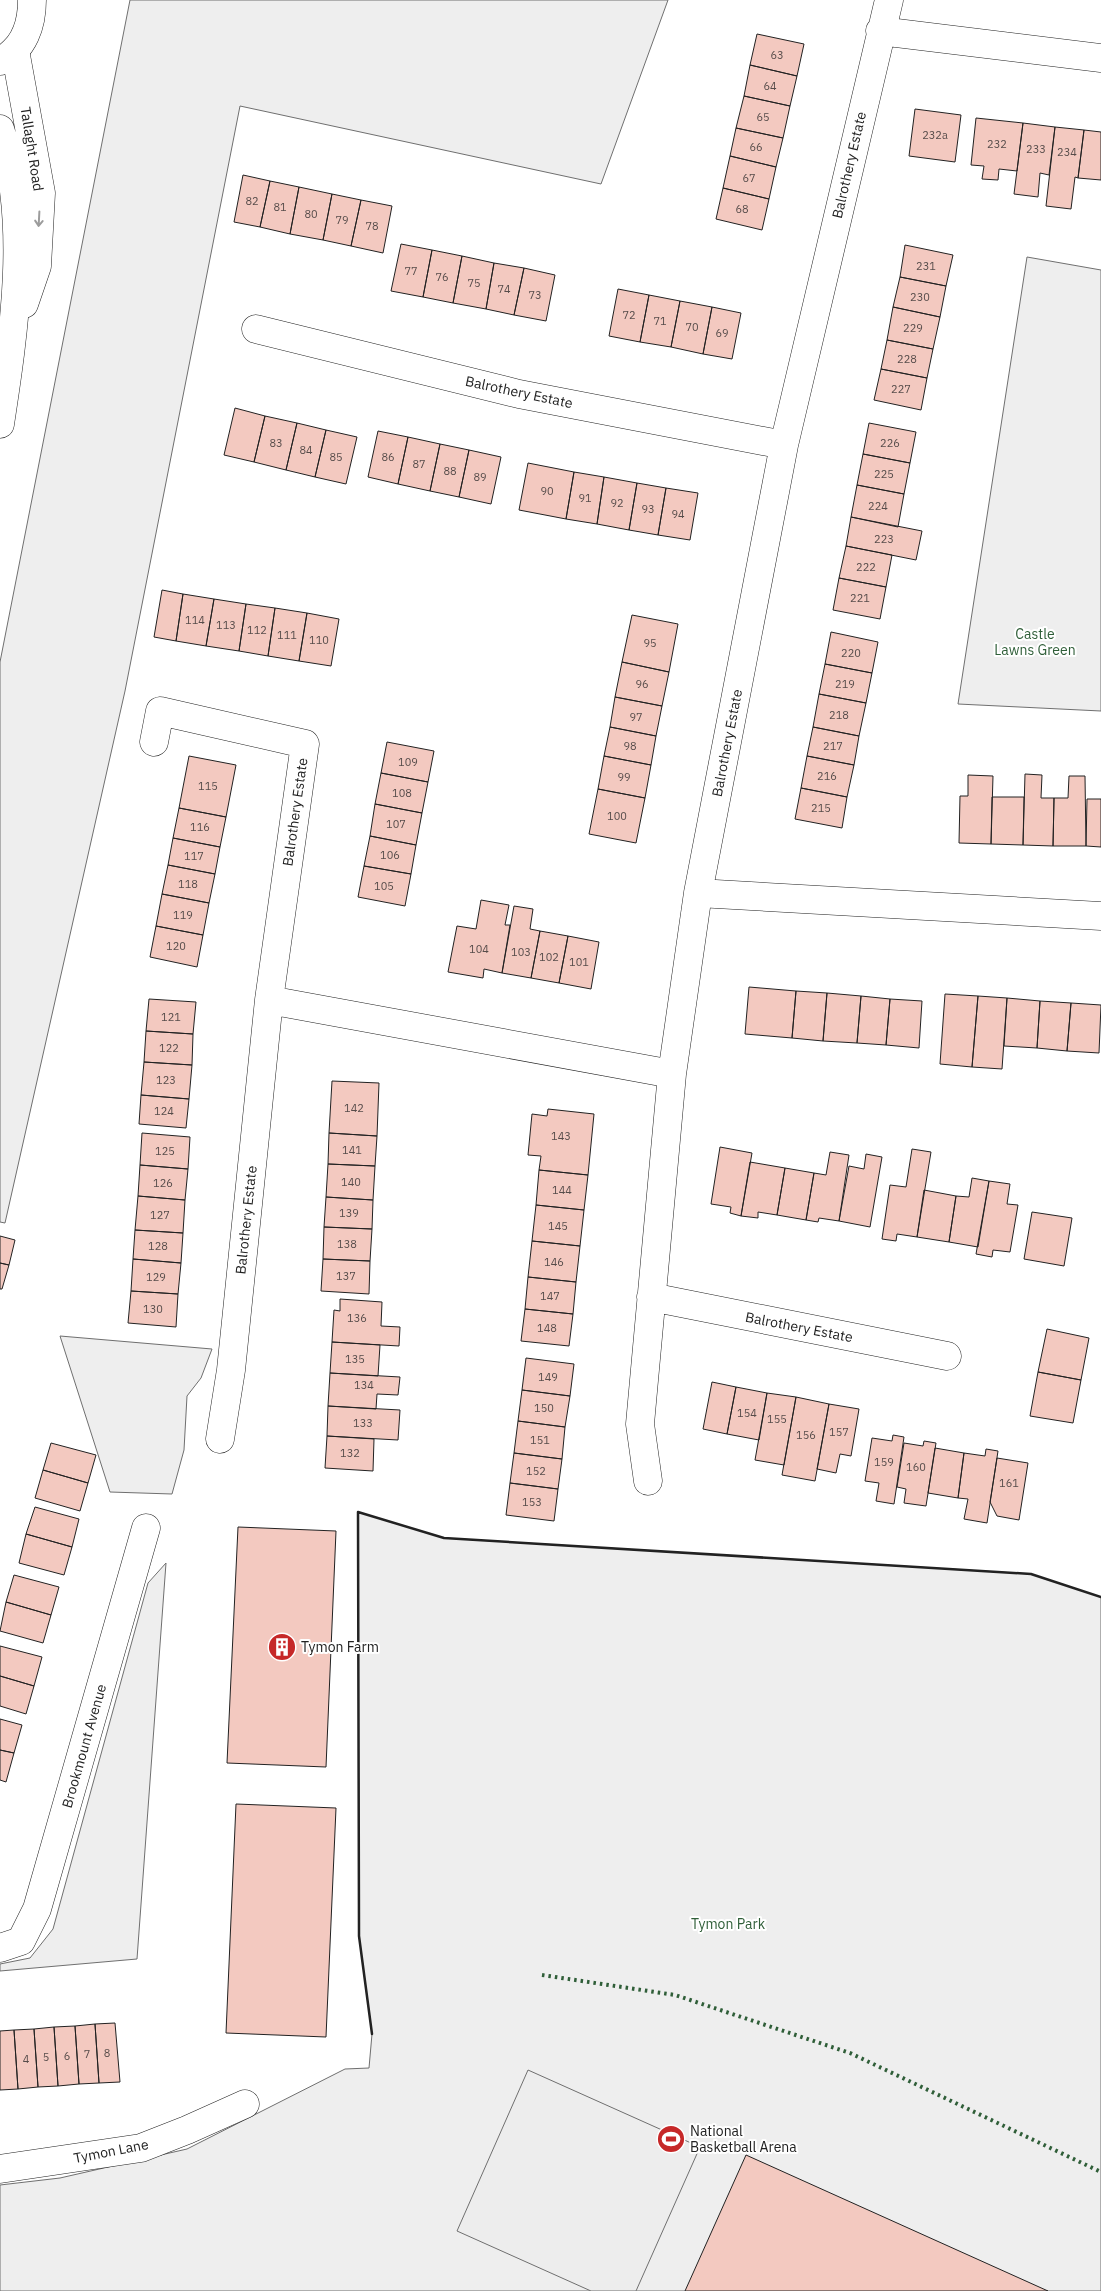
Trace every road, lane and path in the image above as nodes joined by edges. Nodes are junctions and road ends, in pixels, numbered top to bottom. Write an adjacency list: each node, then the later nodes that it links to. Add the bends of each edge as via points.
1 (32, 0): 4 (street, via 28,30)
2 (889, 0): 3 (street, Balrothery Estate)
3 (880, 31): 5 (street); 10 (street, Balrothery Estate)
4 (7, 56): 8 (street, Tallaght Road, one-way to 8, via 41,193 37,266)
5 (1101, 58)
6 (0, 129): 8 (street, Tallaght Road, via 13,190 17,257)
7 (256, 329): 10 (street, Balrothery Estate, via 519,394)
8 (14, 335): 9 (street, Tallaght Road)
9 (0, 424)
10 (784, 445): 12 (street, Balrothery Estate)
11 (154, 742): 14 (street, Balrothery Estate, via 160,710 304,744)
12 (698, 893): 13 (street); 15 (street, Balrothery Estate)
13 (1101, 916)
14 (269, 1000): 15 (street); 18 (street, Balrothery Estate, via 231,1370)
15 (672, 1074): 16 (street, Balrothery Estate)
16 (651, 1297): 17 (street, Balrothery Estate); 19 (street, Balrothery Estate, via 640,1424)
17 (947, 1356)
18 (220, 1439)
19 (648, 1481)
20 (146, 1528): 21 (street, Brookmount Avenue, via 37,1909 21,1941)
21 (0, 1948)
22 (245, 2104): 23 (street, Tymon Lane, via 141,2148)
23 (0, 2170)

